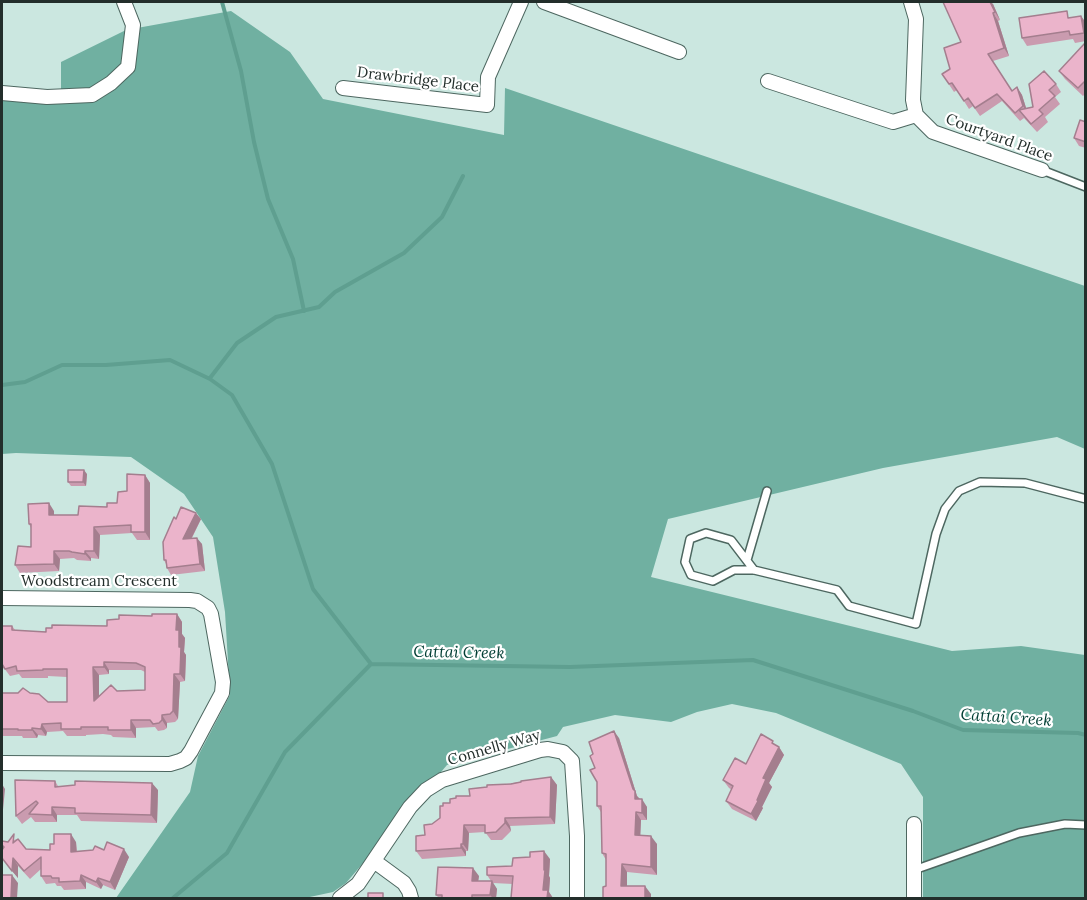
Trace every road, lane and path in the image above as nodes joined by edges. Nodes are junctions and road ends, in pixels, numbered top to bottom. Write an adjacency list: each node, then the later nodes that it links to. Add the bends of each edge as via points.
1 (123, 2): 8 (street, via 133,25 128,67 111,83 92,95)
2 (521, 2): 7 (street, Drawbridge Place, via 488,77 487,105)
3 (544, 2): 5 (street)
4 (911, 2): 9 (street, via 916,19)
5 (679, 52)
6 (768, 81): 9 (street, via 893,122)
7 (343, 88)
8 (2, 93)
9 (916, 115): 10 (street, Courtyard Place, via 933,132)
10 (1042, 170): 11 (lane, Courtyard Place)
11 (1086, 187)
12 (767, 491): 14 (lane)
13 (1086, 499): 15 (lane, via 1025,483 980,482 960,491 945,509 936,534 916,624 849,606 837,590)
14 (747, 560): 15 (lane); 15 (lane, via 730,540 706,533 690,539 684,562 691,575 712,581 734,570)
15 (754, 570)
16 (2, 598): 17 (street, Woodstream Crescent, via 197,601 211,614 223,682 222,693 186,758 175,763)
17 (2, 763)
18 (915, 824): 21 (street)
19 (1086, 825): 21 (lane, via 1065,824 1019,833)
20 (374, 861): 22 (street, Connelly Way, via 358,884); 23 (street, via 404,883); 24 (street, Connelly Way, via 410,807 442,780 540,750 556,750 572,761)
21 (914, 870): 25 (street)
22 (340, 898)
23 (411, 898)
24 (577, 898)
25 (914, 898)

